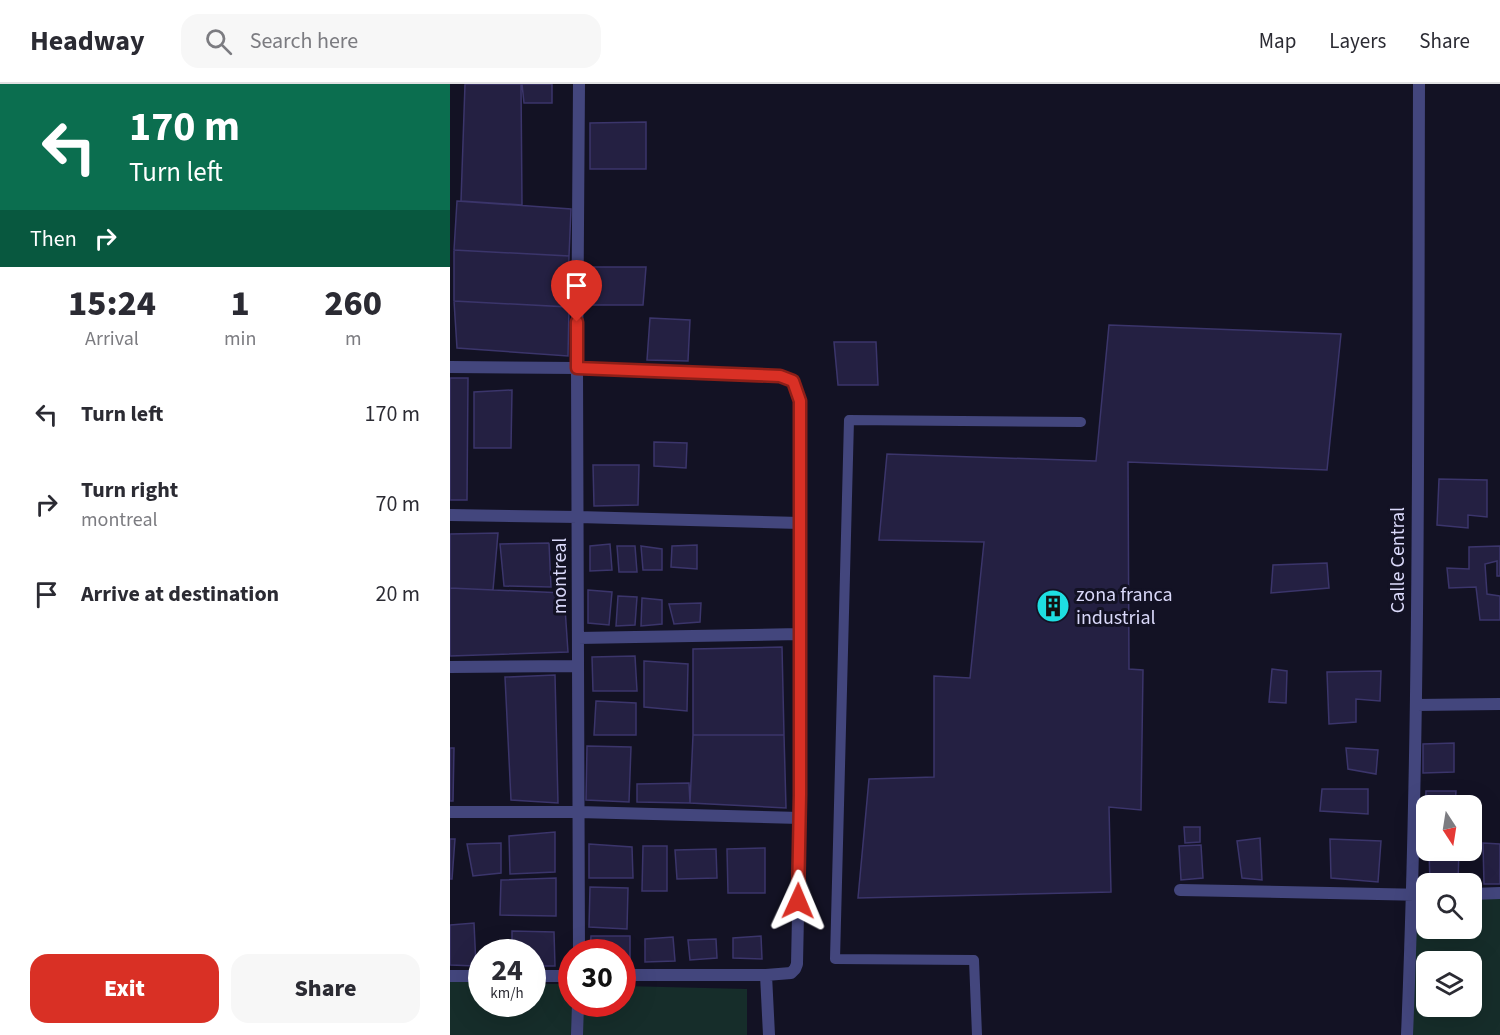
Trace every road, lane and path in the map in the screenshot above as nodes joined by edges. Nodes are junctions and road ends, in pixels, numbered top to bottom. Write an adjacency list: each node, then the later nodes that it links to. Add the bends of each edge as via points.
1 (579, 84): 4 (street, montreal)
2 (1419, 84): 14 (street, Calle Central)
3 (450, 367): 4 (street)
4 (577, 368): 7 (street, montreal); 8 (street, via 780,376 793,381 800,401)
5 (1081, 422): 30 (lane, via 849,420 835,959 974,960)
6 (450, 515): 7 (street)
7 (578, 517): 8 (street); 10 (street, montreal)
8 (800, 523): 9 (street)
9 (800, 634): 10 (street); 17 (street)
10 (578, 638): 11 (street, montreal)
11 (578, 666): 12 (street); 16 (street, montreal)
12 (450, 667)
13 (1500, 704): 14 (street)
14 (1416, 705): 21 (street, Calle Central)
15 (450, 812): 16 (street)
16 (579, 812): 17 (street); 22 (street, montreal)
17 (800, 818): 24 (street, via 797,964 791,973)
18 (1180, 890): 21 (street)
19 (1500, 893): 20 (street)
20 (1482, 894)
21 (1413, 895): 31 (street, Calle Central)
22 (579, 939)
23 (636, 975): 24 (street)
24 (766, 975): 29 (street)
25 (450, 976): 26 (street)
26 (468, 976)
27 (578, 1017): 28 (street)
28 (577, 1035)
29 (769, 1035)
30 (977, 1035)
31 (1407, 1035)

